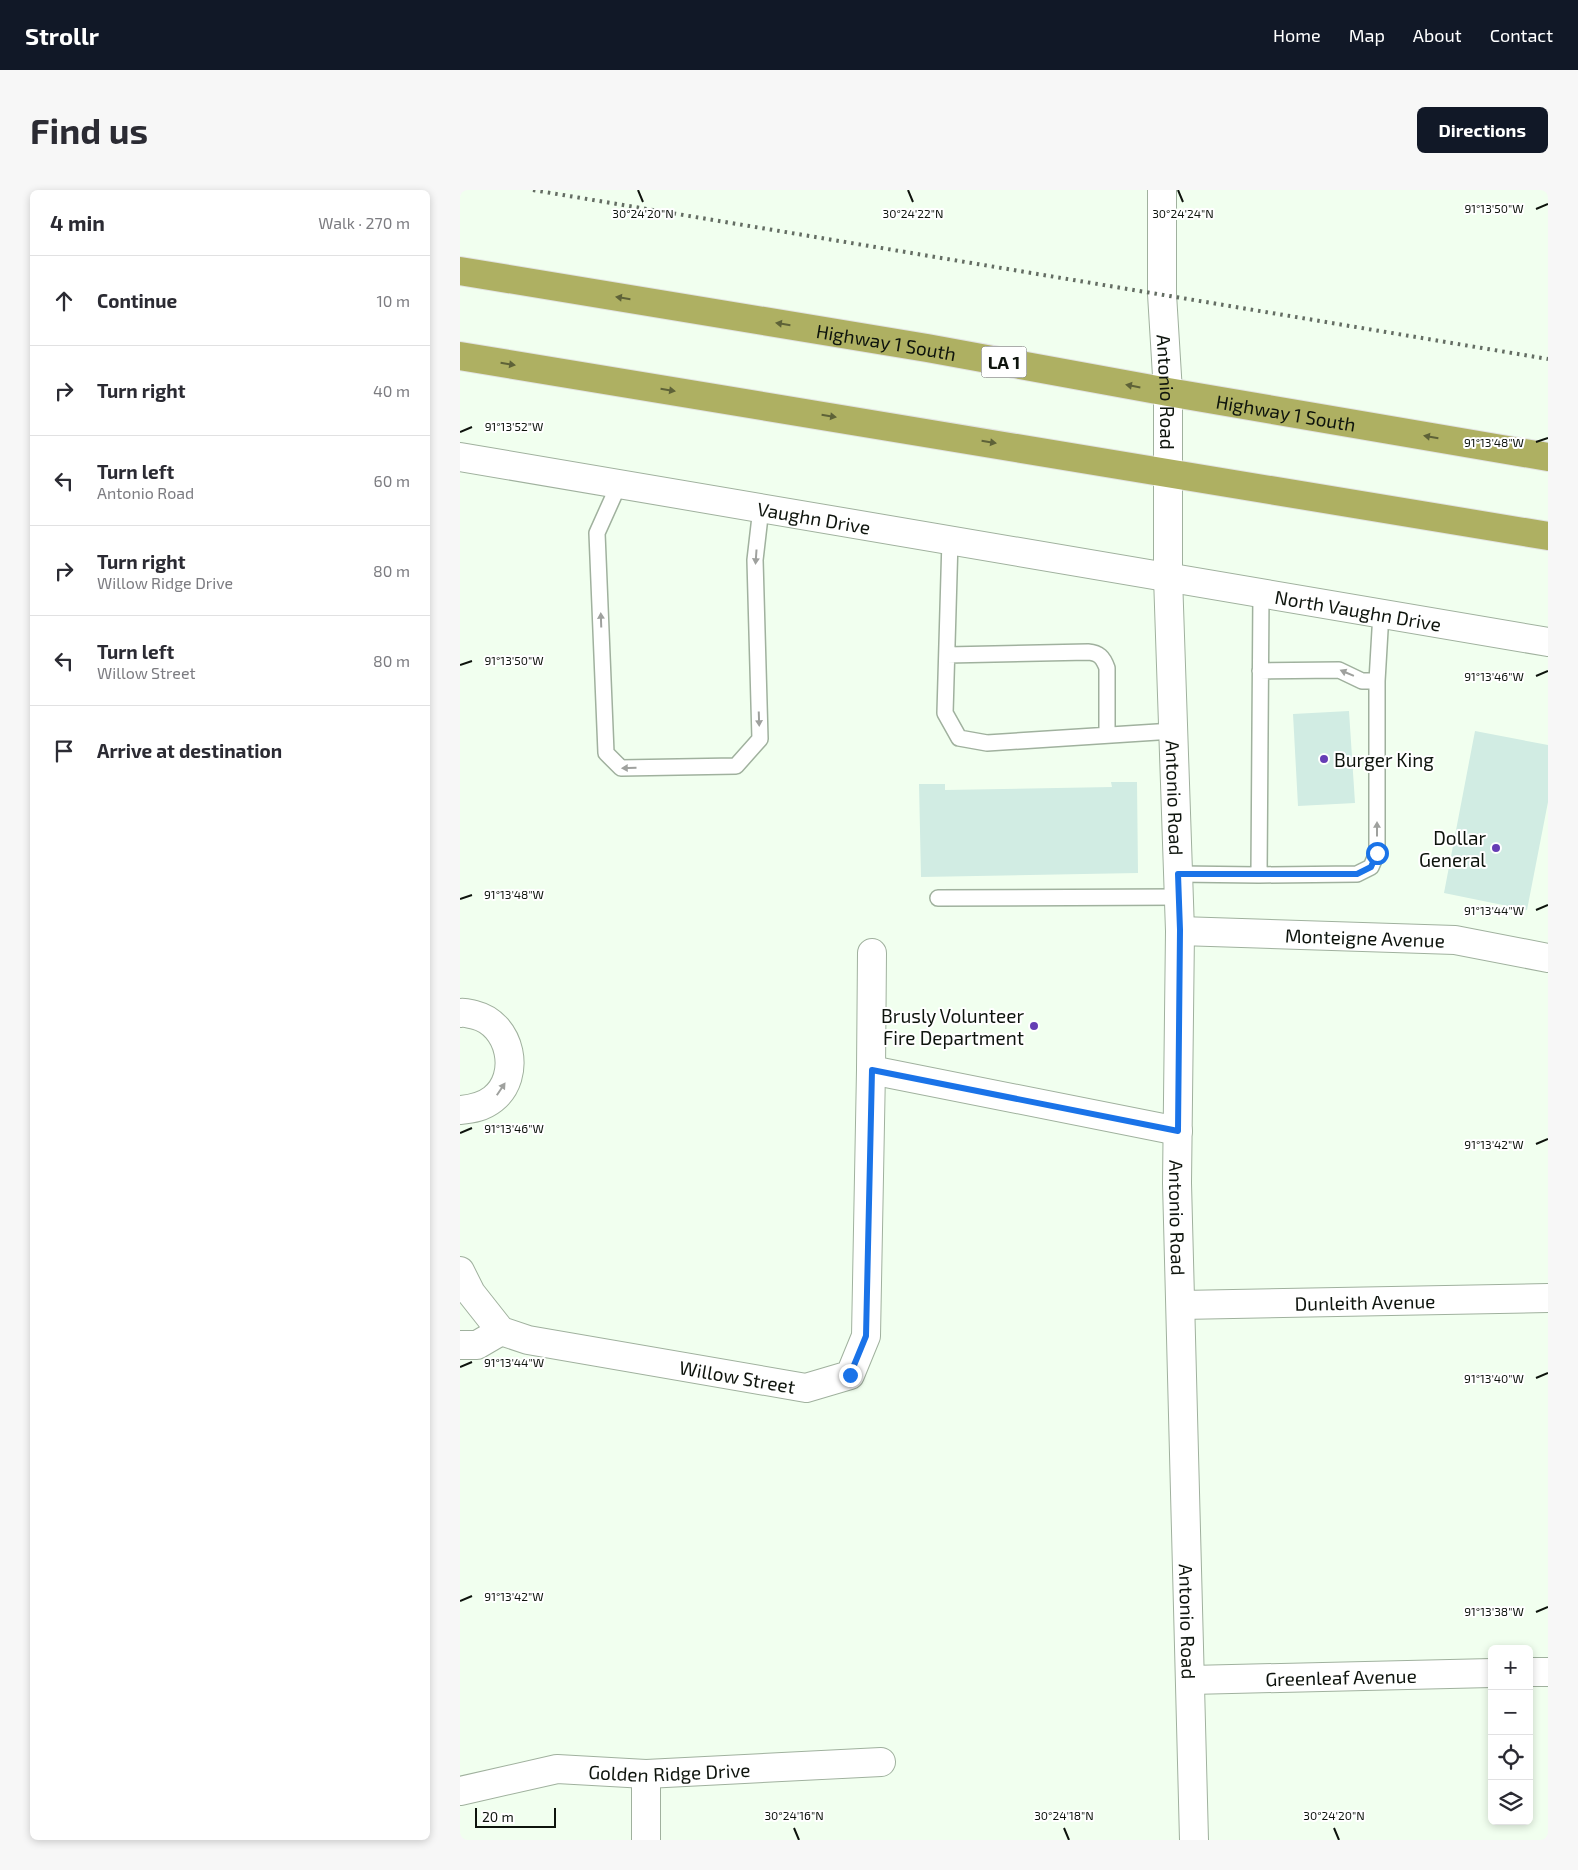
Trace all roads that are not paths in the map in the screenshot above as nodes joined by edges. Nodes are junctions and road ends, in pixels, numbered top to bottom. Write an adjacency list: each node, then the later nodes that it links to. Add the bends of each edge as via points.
1 (1162, 190): 4 (street, Antonio Road, via 1162,294)
2 (460, 271): 4 (highway, Highway 1 South / LA 1, one-way to 2, via 927,348)
3 (460, 356): 7 (highway, one-way to 7)
4 (1168, 392): 6 (highway, Highway 1 South / LA 1, one-way to 4); 7 (street, Antonio Road)
5 (460, 457): 8 (street, Vaughn Drive)
6 (1548, 457)
7 (1166, 472): 10 (highway); 12 (street, Antonio Road)
8 (618, 484): 9 (street, Vaughn Drive); 9 (lane, one-way to 8, via 755,560 760,739 736,766 621,768 606,753 597,533)
9 (761, 508): 11 (street, Vaughn Drive)
10 (1548, 536)
11 (950, 540): 12 (street, Vaughn Drive); 16 (lane)
12 (1168, 577): 13 (street, North Vaughn Drive); 19 (street, Antonio Road)
13 (1261, 593): 14 (street, North Vaughn Drive); 17 (lane)
14 (1381, 613): 15 (street, North Vaughn Drive); 18 (lane)
15 (1548, 642)
16 (947, 655): 20 (lane, via 945,713 959,738 986,743); 20 (lane, via 1097,653 1107,668)
17 (1260, 671): 18 (lane, one-way to 17, via 1362,681 1339,670); 21 (lane)
18 (1377, 681): 21 (lane, one-way to 18, via 1357,874 1371,867 1377,853)
19 (1173, 731): 20 (lane); 22 (street, Antonio Road)
20 (1106, 735)
21 (1259, 875): 22 (lane)
22 (1178, 885): 23 (lane); 24 (street, Antonio Road)
23 (938, 898)
24 (1180, 930): 26 (street, Monteigne Avenue, via 1456,940); 30 (street, Antonio Road)
25 (872, 953): 28 (street, Willow Street)
26 (1548, 958)
27 (460, 1013): 29 (street, one-way to 27, via 477,1108 494,1099 505,1083 510,1064 508,1046 498,1029 482,1017)
28 (872, 1070): 30 (street); 34 (street, Willow Street, via 866,1336 850,1375 806,1388 528,1340)
29 (460, 1110)
30 (1178, 1131): 33 (street, Antonio Road)
31 (460, 1271): 34 (street, via 471,1293)
32 (1548, 1298): 33 (street, Dunleith Avenue)
33 (1181, 1305): 39 (street, Antonio Road)
34 (501, 1331): 35 (street, via 477,1345)
35 (460, 1345)
36 (1533, 1672): 37 (street)
37 (1548, 1672)
38 (1488, 1673): 39 (street, Greenleaf Avenue)
39 (1191, 1680): 44 (street, Antonio Road)
40 (881, 1762): 41 (street, Golden Ridge Drive)
41 (646, 1774): 42 (street, Golden Ridge Drive, via 557,1769); 43 (street)
42 (460, 1791)
43 (646, 1840)
44 (1194, 1840)

